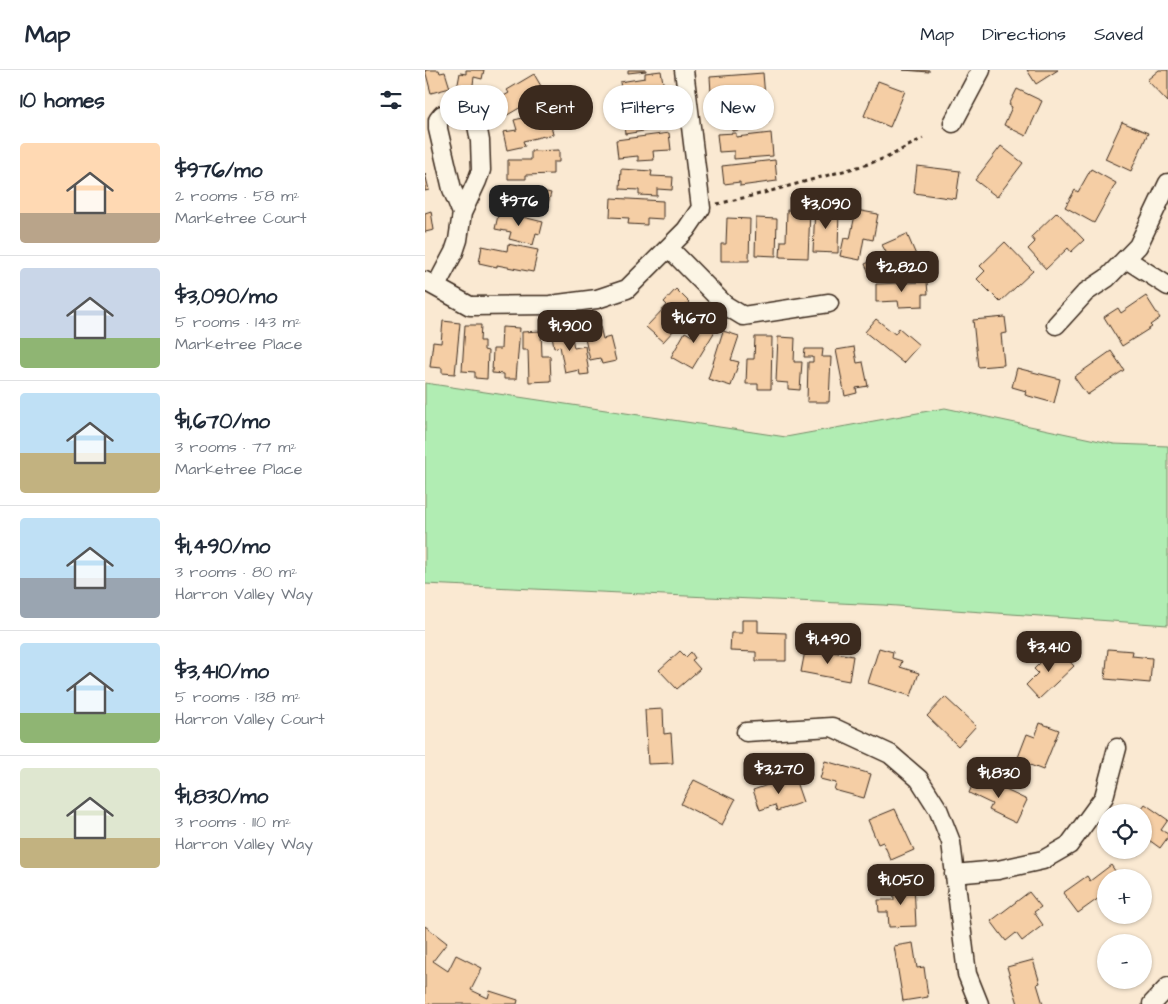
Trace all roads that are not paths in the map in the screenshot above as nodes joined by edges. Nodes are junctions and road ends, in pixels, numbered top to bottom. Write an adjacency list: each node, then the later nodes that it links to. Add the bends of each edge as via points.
1 (684, 70): 6 (street, via 701,208)
2 (981, 70): 3 (street)
3 (953, 123)
4 (1168, 183): 7 (street, via 1138,246)
5 (462, 213): 5 (street, via 477,182 482,156 475,120 465,109 442,115 438,120 452,189); 8 (street, via 455,252)
6 (669, 248): 8 (street, via 627,289 597,299 550,305 470,306); 10 (street, via 725,305 743,316)
7 (1126, 259): 9 (street); 11 (street, via 1107,278 1086,292)
8 (431, 284)
9 (1168, 286)
10 (829, 303)
11 (1056, 325)
12 (746, 732): 14 (street, via 832,727 890,754 919,779 939,809 951,842)
13 (1117, 748): 14 (street, via 1104,797 1069,845 1043,860 998,870)
14 (955, 874): 16 (street, via 967,974)
15 (1168, 987): 17 (street)
16 (979, 1004)
17 (1152, 1004)

